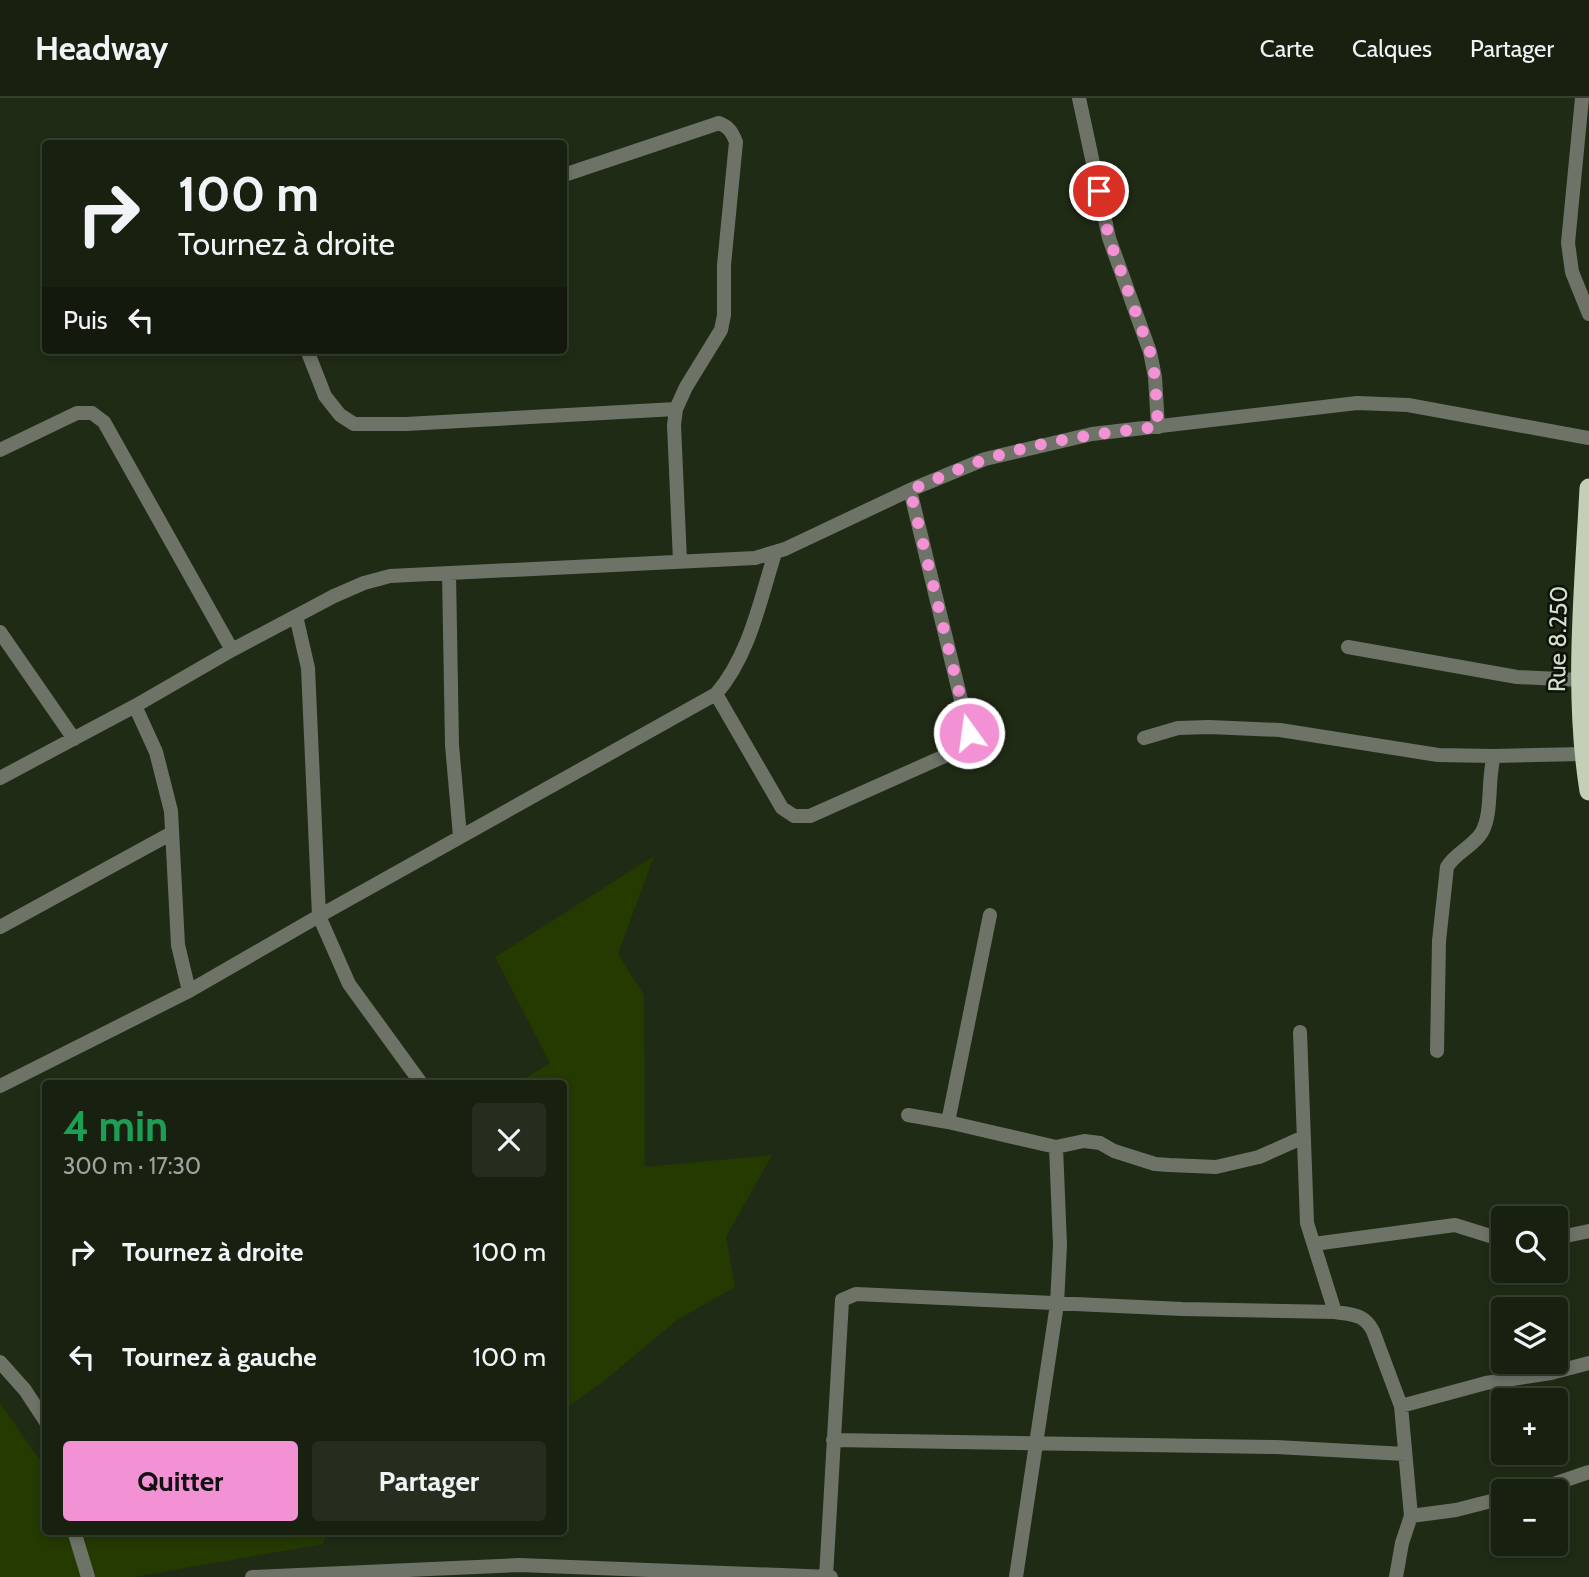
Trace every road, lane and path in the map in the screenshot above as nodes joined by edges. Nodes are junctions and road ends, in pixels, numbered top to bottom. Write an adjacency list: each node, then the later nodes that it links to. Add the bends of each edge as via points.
1 (1079, 98): 7 (street, via 1109,238 1150,352)
2 (1582, 98): 4 (street, via 1568,243 1572,272)
3 (567, 173): 6 (street, via 719,123 733,133 736,142 721,330)
4 (1589, 314)
5 (309, 354): 6 (street, via 326,396 340,415 354,424)
6 (676, 409): 13 (street)
7 (1158, 427): 8 (street, via 1357,403 1408,405); 11 (street, via 1092,434 985,459)
8 (1589, 438)
9 (0, 450): 19 (street, via 77,413 92,413 104,422)
10 (1589, 488): 15 (highway, Rue 8.250)
11 (910, 490): 12 (street); 21 (street, via 969,733 966,742 956,751 810,816 794,816 782,808)
12 (775, 553): 13 (street); 21 (street, via 746,644)
13 (680, 561): 14 (street)
14 (449, 573): 16 (street, via 390,576 364,583); 30 (street, via 452,745)
15 (1586, 614): 20 (highway, Rue 8.250)
16 (296, 616): 19 (street); 32 (street, via 308,668)
17 (0, 632): 23 (street)
18 (1348, 647): 20 (street, via 1517,677)
19 (232, 650): 22 (street)
20 (1580, 680): 25 (highway, Rue 8.250)
21 (716, 694): 30 (street)
22 (135, 706): 23 (street); 29 (street, via 156,752)
23 (74, 738): 27 (street)
24 (1144, 738): 26 (street, via 1178,728 1280,730 1438,755)
25 (1583, 754): 26 (street); 28 (highway, Rue 8.250)
26 (1494, 756): 36 (street, via 1482,832 1451,859 1445,876)
27 (0, 778)
28 (1589, 791)
29 (172, 833): 33 (street); 34 (street, via 178,946)
30 (460, 836): 32 (street)
31 (990, 915): 40 (street)
32 (319, 916): 34 (street); 37 (street, via 349,984)
33 (0, 927)
34 (189, 991): 38 (street)
35 (1300, 1032): 41 (street)
36 (1437, 1051)
37 (419, 1080)
38 (0, 1086)
39 (908, 1115): 40 (street)
40 (948, 1122): 42 (street)
41 (1304, 1137): 42 (street, via 1259,1157 1216,1167 1155,1164 1084,1141); 46 (street, via 1307,1223)
42 (1056, 1147): 47 (street)
43 (1589, 1231): 44 (street)
44 (1568, 1235)
45 (1491, 1236): 46 (street, via 1455,1225)
46 (1314, 1244): 48 (street)
47 (1057, 1304): 48 (street); 53 (street, via 856,1294 842,1300); 54 (street)
48 (1335, 1312): 51 (street, via 1367,1320)
49 (0, 1362): 52 (street)
50 (1589, 1363): 51 (street)
51 (1401, 1406): 55 (street)
52 (42, 1416)
53 (833, 1440): 54 (street); 64 (street)
54 (1035, 1443): 55 (street); 65 (street)
55 (1405, 1454): 59 (street)
56 (1589, 1472): 57 (street)
57 (1568, 1479)
58 (1491, 1501): 59 (street)
59 (1411, 1516): 66 (street)
60 (75, 1535): 62 (street)
61 (519, 1571): 63 (street); 64 (street)
62 (88, 1577)
63 (252, 1577)
64 (828, 1577)
65 (1016, 1577)
66 (1396, 1577)

